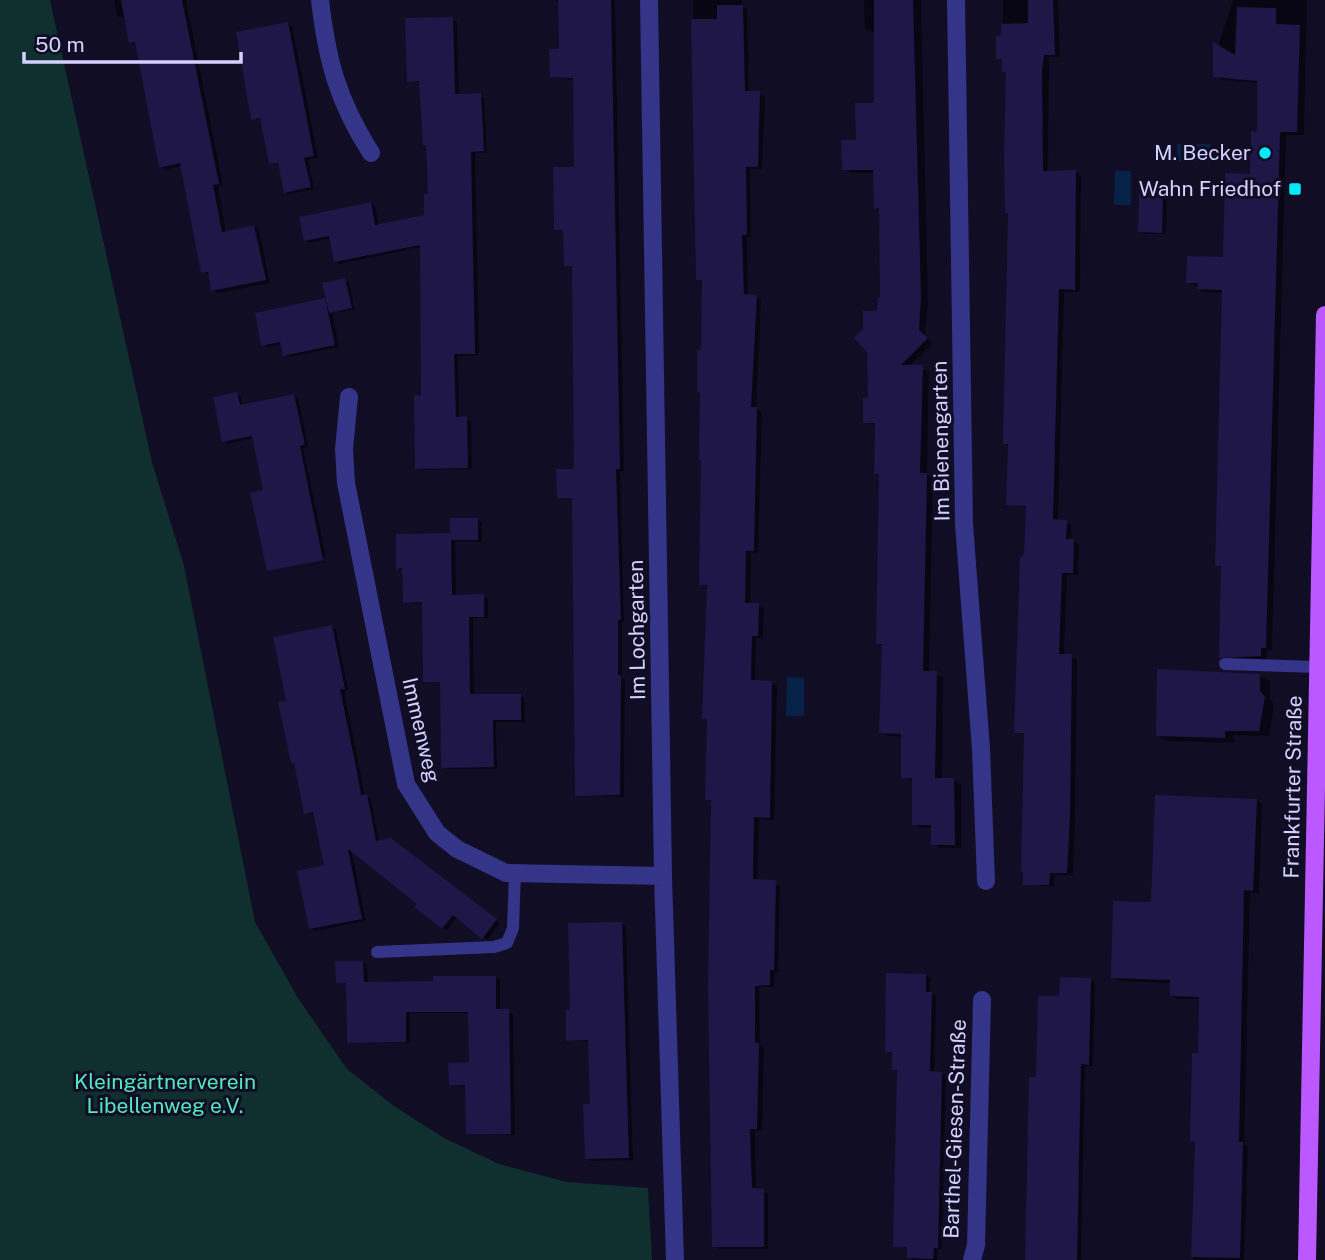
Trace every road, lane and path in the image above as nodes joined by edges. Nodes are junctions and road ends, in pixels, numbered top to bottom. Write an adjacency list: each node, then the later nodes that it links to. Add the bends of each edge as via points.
1 (320, 0): 4 (street, via 324,42 346,113)
2 (649, 0): 11 (street, Im Lochgarten)
3 (956, 0): 12 (street, Im Bienengarten, via 964,524)
4 (370, 153)
5 (1325, 316): 7 (main road, Frankfurter Straße)
6 (349, 397): 10 (street, Immenweg, via 346,483 406,785 437,833 481,863)
7 (1323, 427): 9 (main road, Frankfurter Straße)
8 (1226, 664): 9 (lane)
9 (1317, 667): 15 (main road, Frankfurter Straße)
10 (515, 873): 11 (street, Immenweg); 13 (lane, via 513,928 507,943)
11 (663, 876): 16 (street, Im Lochgarten)
12 (986, 881)
13 (377, 952)
14 (982, 1000): 17 (street, Barthel-Giesen-Straße)
15 (1318, 1004): 18 (main road, Frankfurter Straße)
16 (675, 1260)
17 (972, 1260)
18 (1307, 1260)

